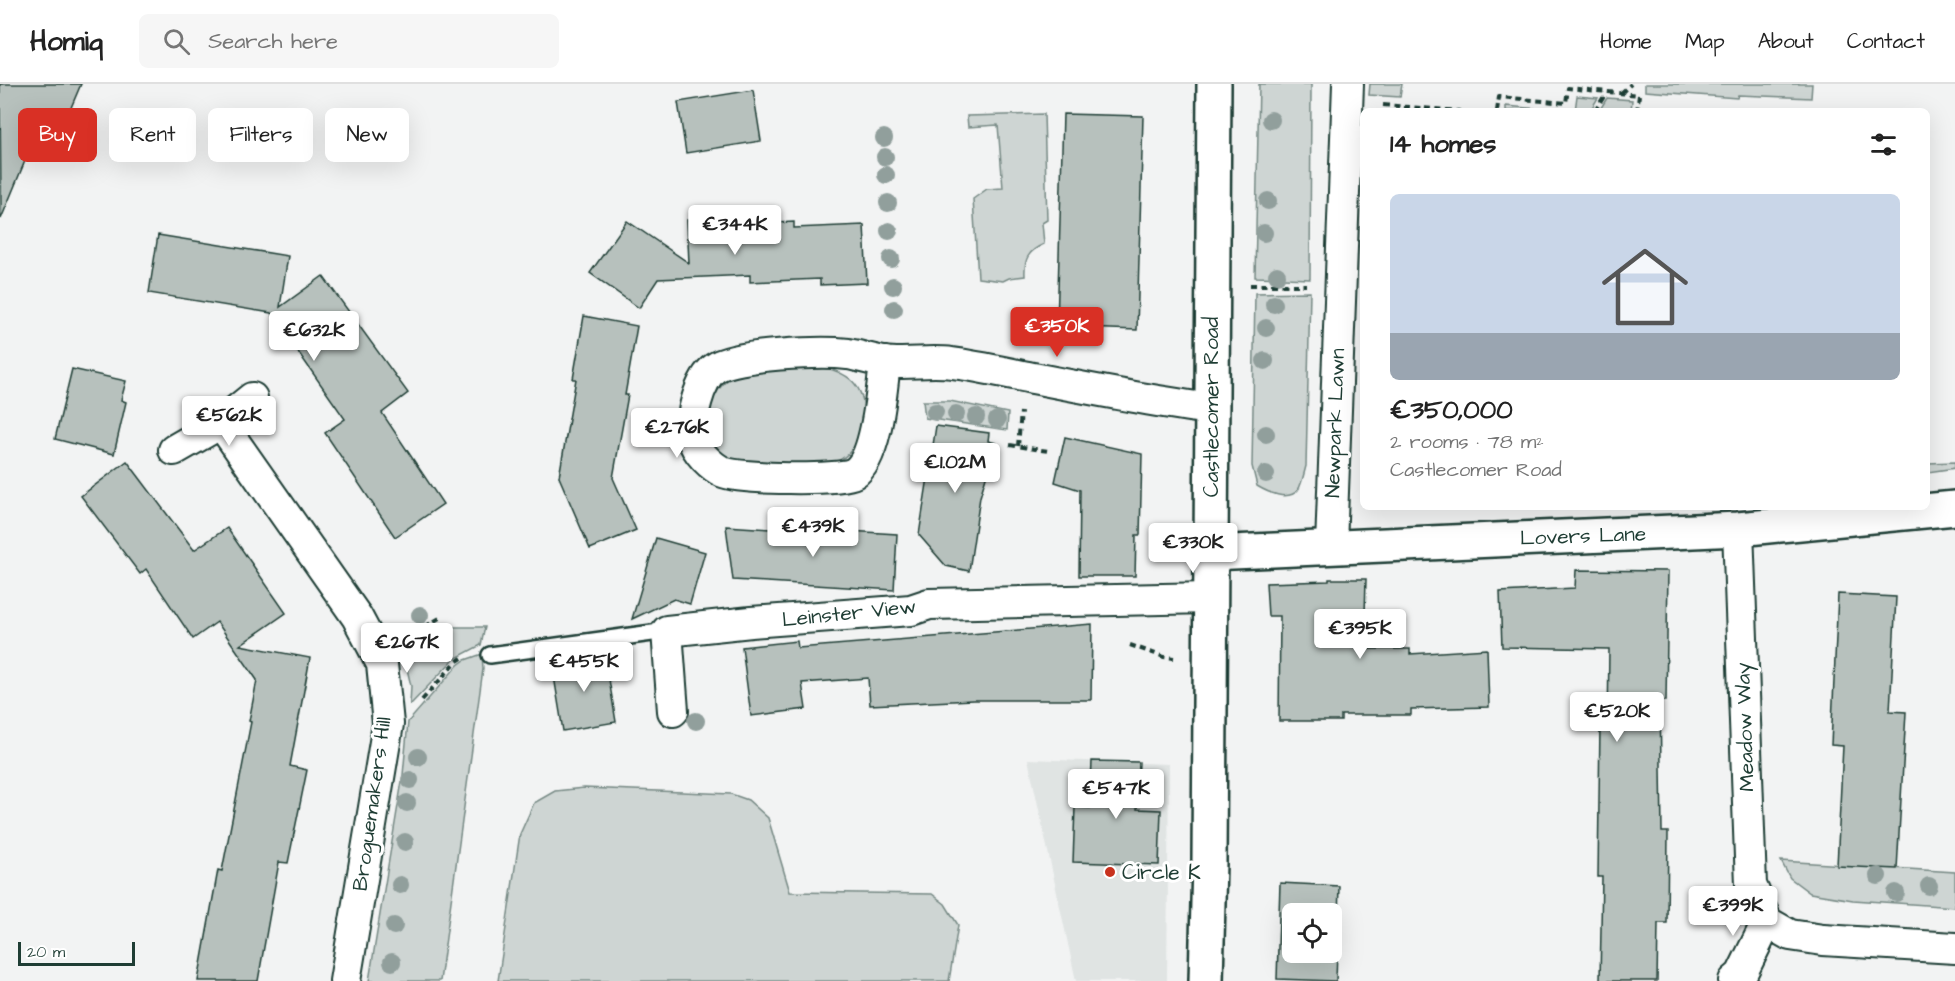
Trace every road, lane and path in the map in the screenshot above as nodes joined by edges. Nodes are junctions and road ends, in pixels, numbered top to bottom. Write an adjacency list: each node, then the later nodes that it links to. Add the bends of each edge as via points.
1 (1214, 84): 16 (main road, Castlecomer Road)
2 (1348, 84): 24 (street, Newpark Lawn)
3 (1631, 84): 5 (path)
4 (1603, 92): 5 (path); 8 (path, via 1568,88 1566,104 1499,97); 9 (path)
5 (1621, 93): 10 (path, via 1638,95)
6 (1377, 105): 7 (path)
7 (1408, 108)
8 (1497, 108)
9 (1596, 108)
10 (1637, 108)
11 (1311, 284): 12 (path)
12 (1255, 285)
13 (892, 362): 13 (street, via 818,352 732,360 713,369 700,388 693,440 705,459 724,472 748,477 837,477 855,472 868,456); 16 (street, via 951,362)
14 (252, 398): 17 (street)
15 (1021, 408): 19 (path)
16 (1211, 409): 25 (main road, Castlecomer Road)
17 (220, 423): 20 (street); 34 (street, Broguemakers Hill, via 357,617 382,664)
18 (1010, 445): 19 (path)
19 (1018, 446): 21 (path)
20 (174, 450)
21 (1048, 451)
22 (1955, 508): 23 (main road, Lovers Lane)
23 (1738, 529): 24 (main road, Lovers Lane); 35 (street, Meadow Way, via 1751,885)
24 (1331, 546): 25 (main road, Lovers Lane)
25 (1210, 553): 26 (main road, Castlecomer Road)
26 (1210, 598): 28 (street, Leinster View, via 929,604 911,610); 38 (main road, Castlecomer Road)
27 (443, 616): 29 (path)
28 (667, 631): 31 (lane, Leinster View); 33 (street)
29 (400, 641)
30 (1130, 645): 32 (path)
31 (490, 655): 34 (path, via 482,650 456,662 410,713)
32 (1175, 658)
33 (673, 711)
34 (388, 724): 37 (street, Broguemakers Hill)
35 (1767, 922): 36 (street, via 1790,935); 39 (street, via 1742,975)
36 (1955, 948)
37 (345, 981)
38 (1206, 981)
39 (1734, 981)

